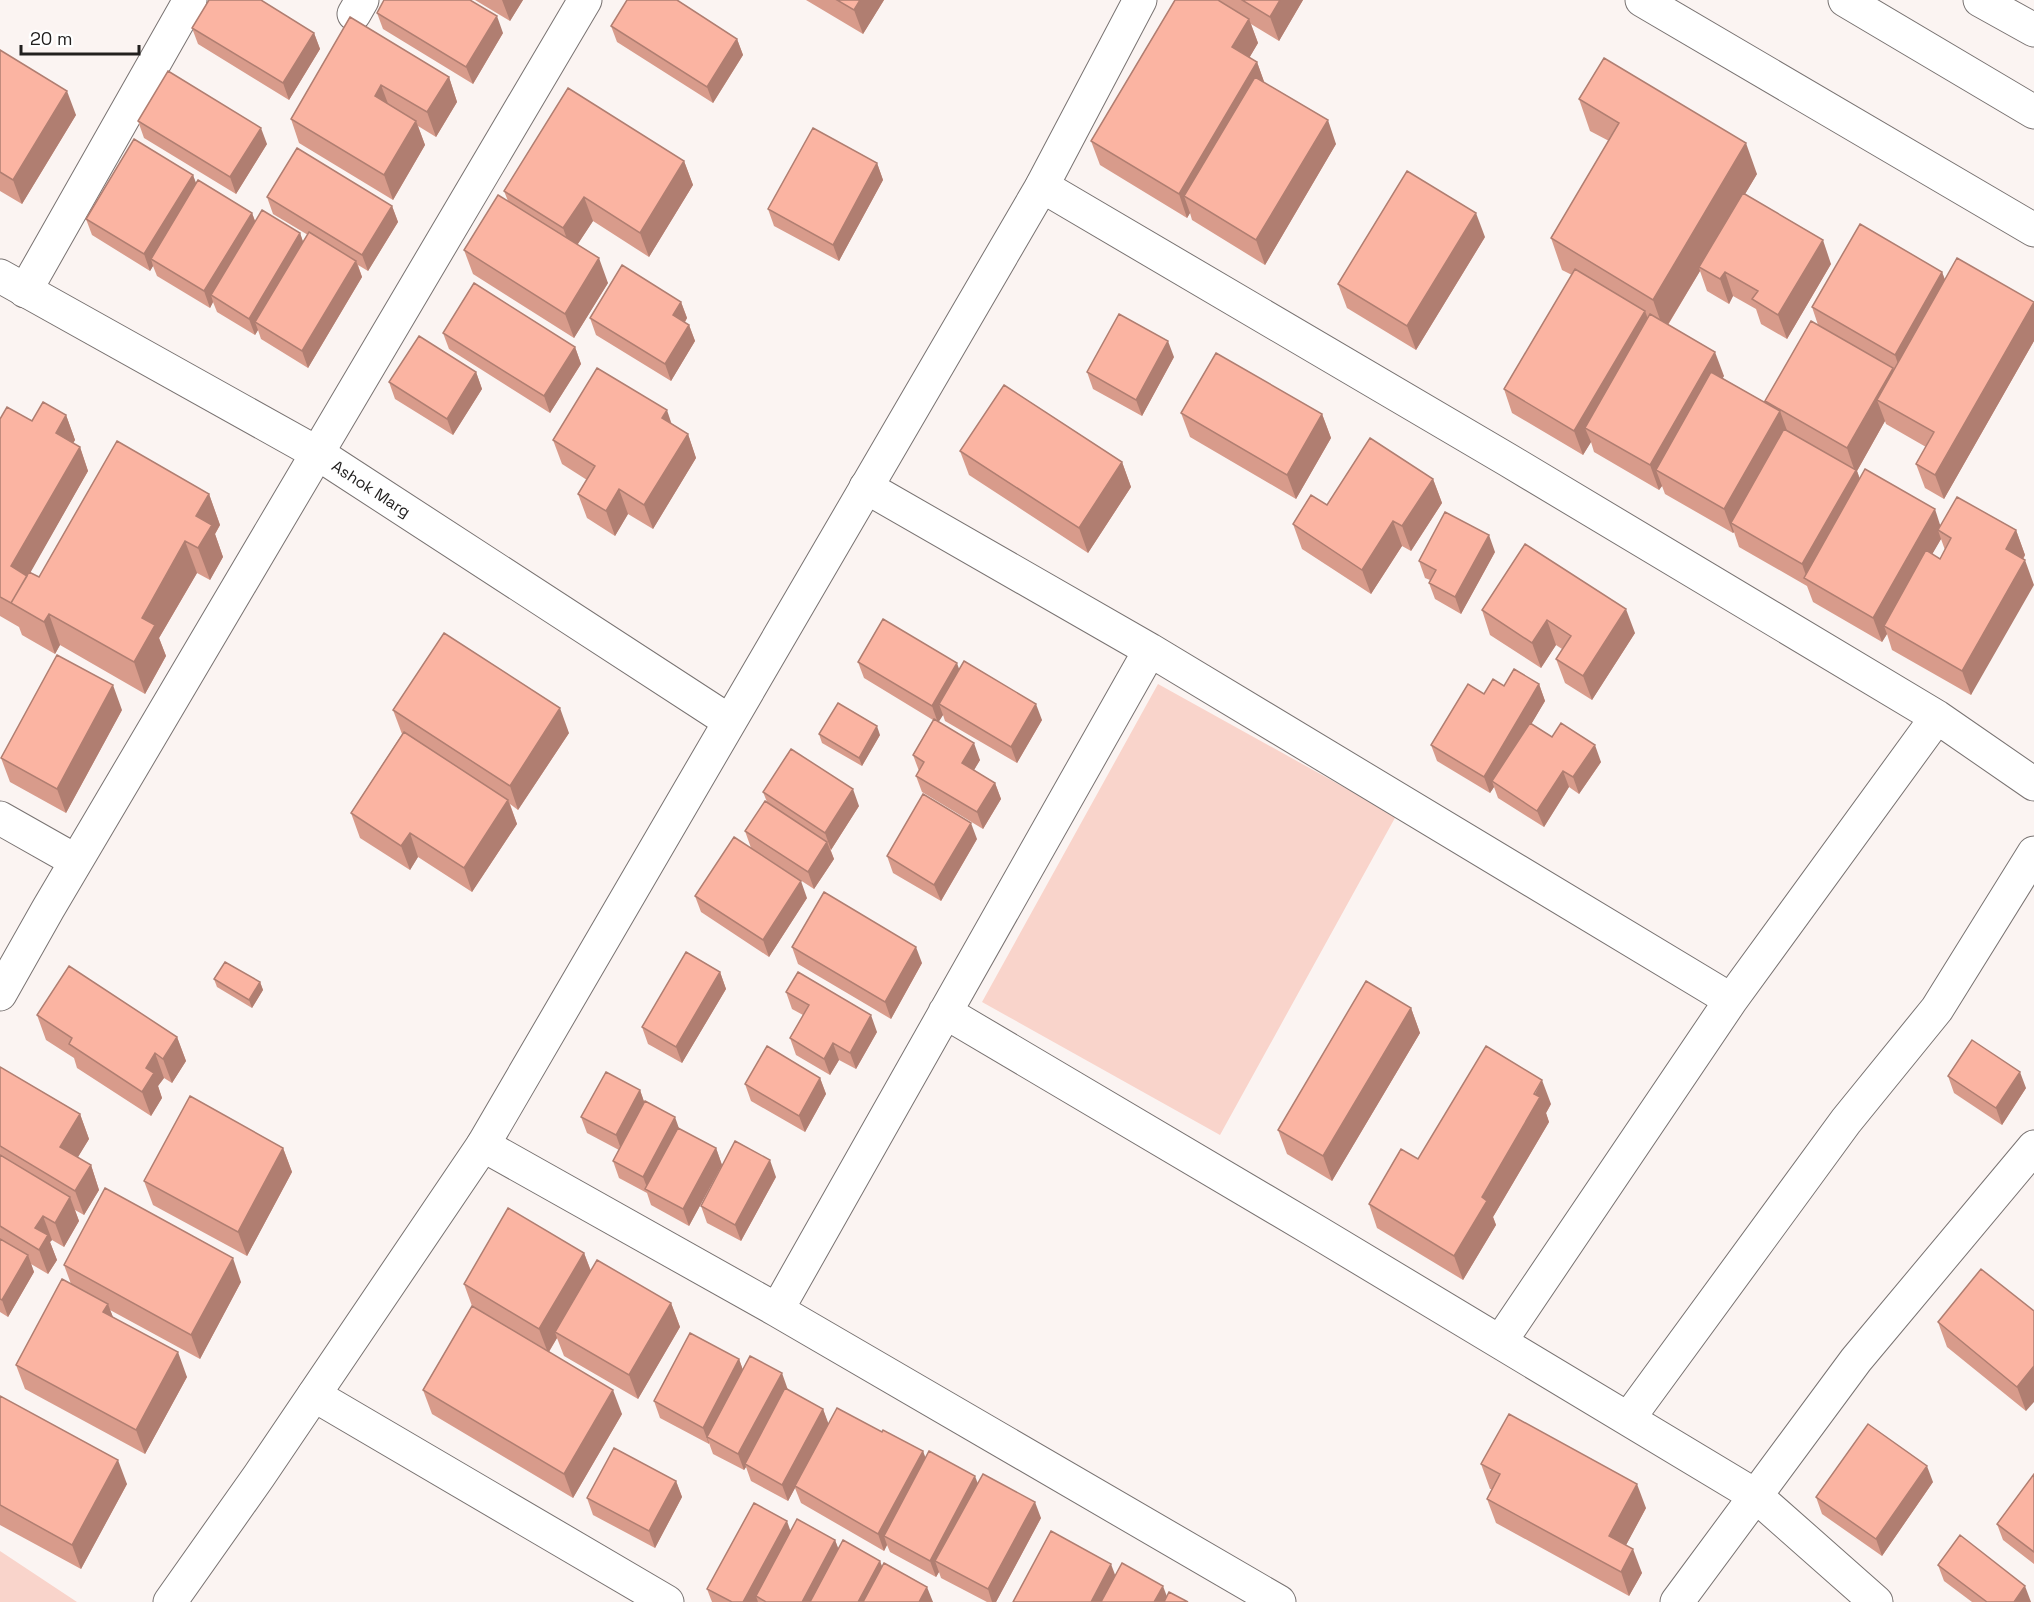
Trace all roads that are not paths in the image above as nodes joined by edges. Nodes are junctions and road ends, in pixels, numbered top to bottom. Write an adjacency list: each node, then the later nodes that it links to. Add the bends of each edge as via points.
1 (190, 0): 11 (street)
2 (585, 0): 12 (street)
3 (1140, 0): 9 (street)
4 (1642, 0): 10 (street)
5 (1845, 0): 8 (street)
6 (1980, 0): 7 (street)
7 (2034, 30)
8 (2034, 112)
9 (1042, 186): 13 (street); 15 (street)
10 (2034, 230)
11 (12, 283): 12 (street, Ashok Marg)
12 (317, 453): 16 (street, Ashok Marg); 20 (street)
13 (866, 487): 14 (street); 16 (street)
14 (1150, 650): 22 (street); 23 (street)
15 (1937, 717): 17 (street); 22 (street)
16 (729, 721): 24 (street)
17 (2034, 784)
18 (0, 818): 20 (street)
19 (2034, 853): 29 (street, via 1937,1009 1846,1121)
20 (76, 861): 21 (street)
21 (0, 993)
22 (1731, 1000): 27 (street)
23 (945, 1012): 26 (street); 27 (street)
24 (483, 1145): 26 (street); 28 (street)
25 (2034, 1147): 30 (street, via 1856,1360)
26 (777, 1310): 33 (street)
27 (1500, 1342): 29 (street)
28 (314, 1395): 31 (street); 32 (street)
29 (1628, 1419): 30 (street)
30 (1756, 1496): 34 (street); 35 (street)
31 (170, 1602)
32 (667, 1602)
33 (1279, 1602)
34 (1677, 1602)
35 (1876, 1602)

